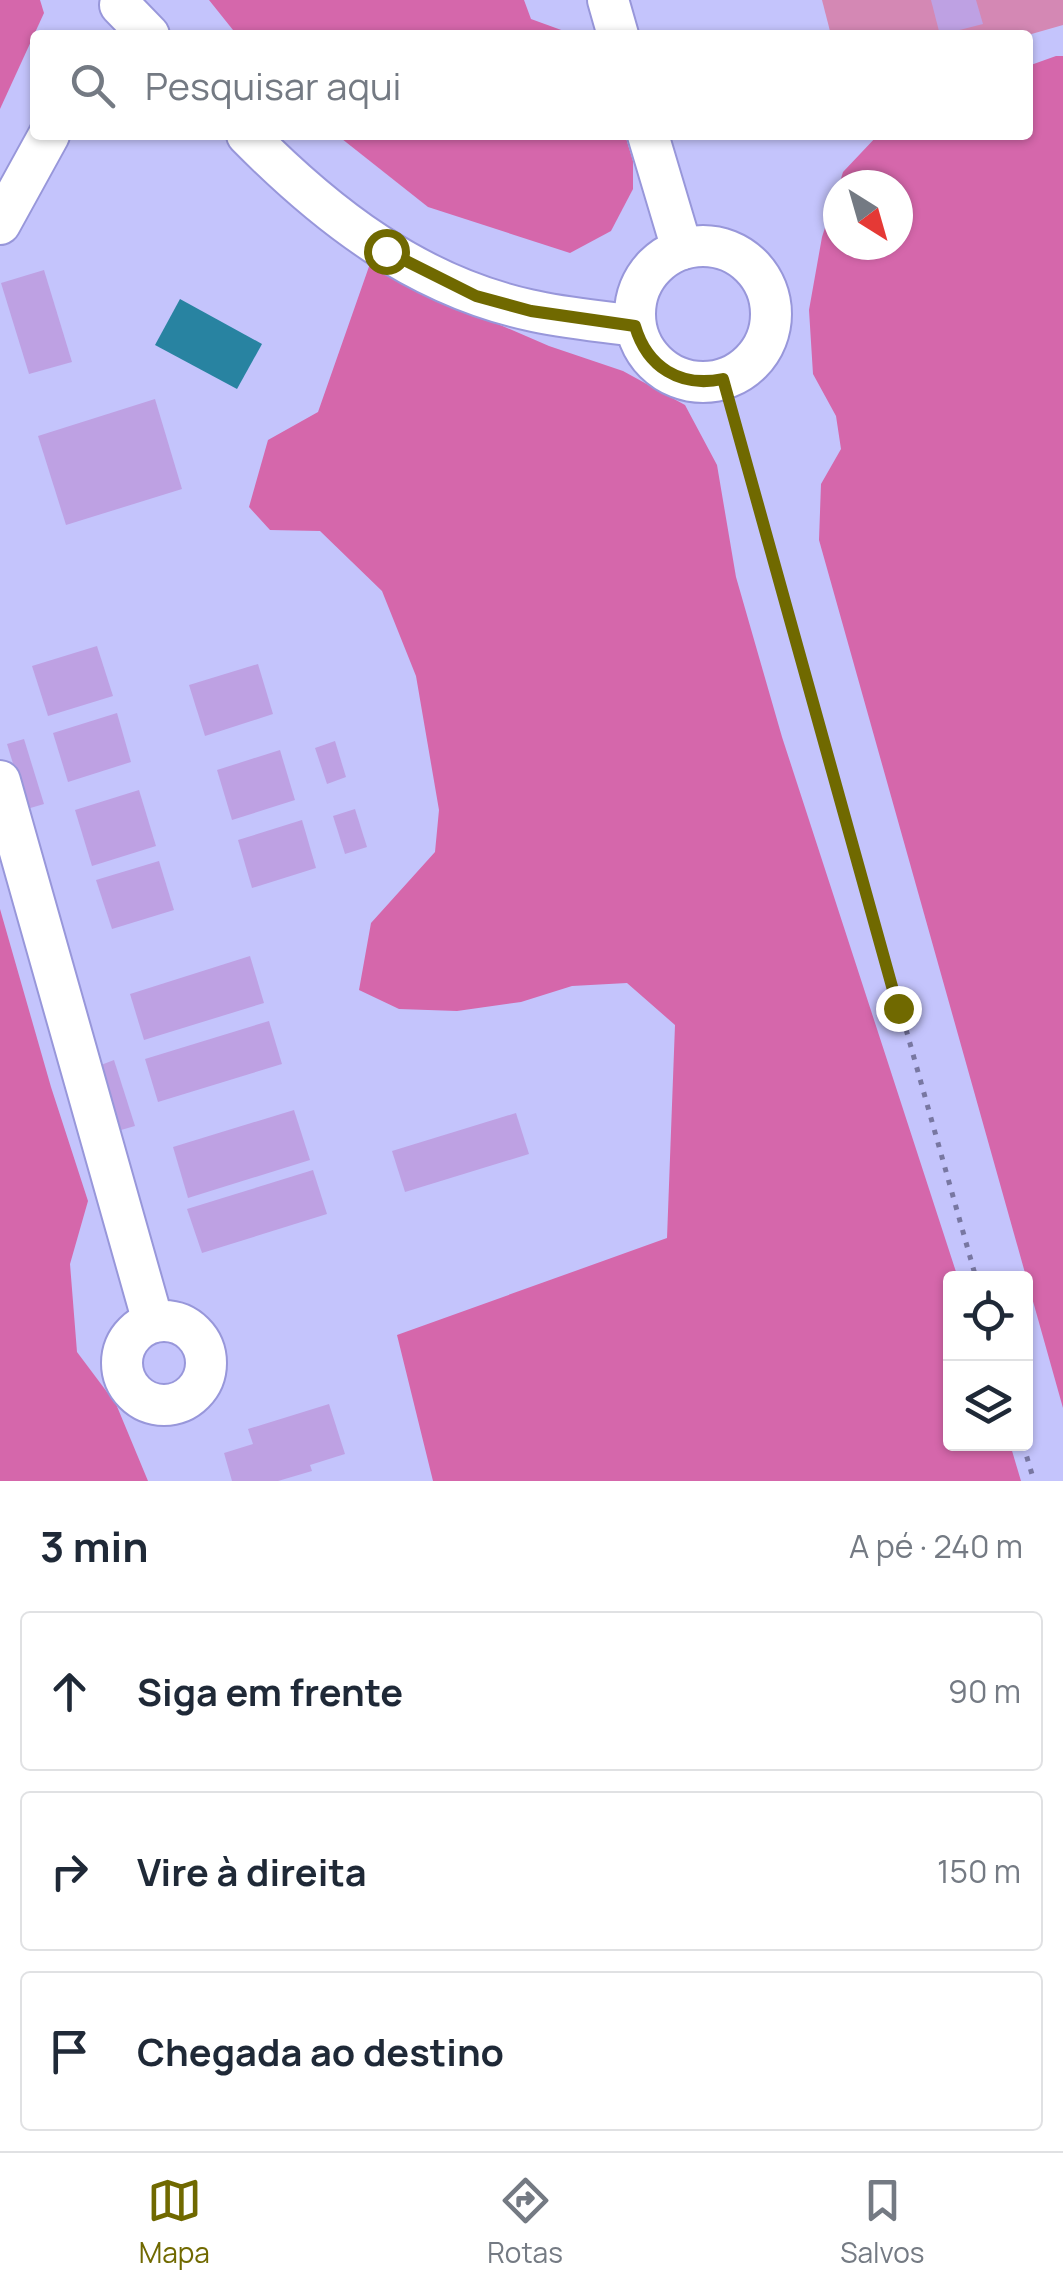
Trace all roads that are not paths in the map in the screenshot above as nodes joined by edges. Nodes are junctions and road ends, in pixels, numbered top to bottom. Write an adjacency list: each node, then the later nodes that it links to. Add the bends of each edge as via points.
1 (608, 0): 4 (street)
2 (113, 13): 3 (street)
3 (141, 30)
4 (617, 30)
5 (46, 140): 8 (street)
6 (252, 140): 10 (street, via 336,218 424,272 531,311)
7 (649, 140): 9 (street)
8 (0, 224)
9 (682, 249): 10 (street, via 644,278); 10 (street, via 702,246 739,255 765,284 770,322 755,358 723,379 674,376 648,356)
10 (635, 326)
11 (0, 781): 12 (street)
12 (153, 1322)

